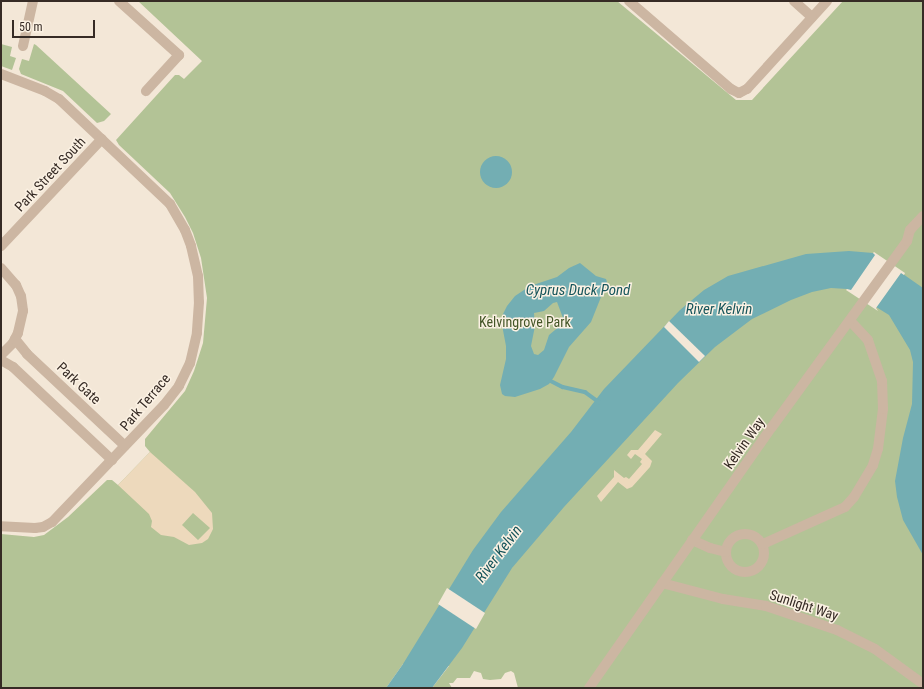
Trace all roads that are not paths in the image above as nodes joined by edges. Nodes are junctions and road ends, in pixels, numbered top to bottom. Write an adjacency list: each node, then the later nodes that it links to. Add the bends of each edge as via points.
1 (33, 1): 7 (street)
2 (119, 1): 9 (street, via 179,55)
3 (629, 1): 6 (street, via 731,89 739,93 747,89)
4 (794, 1): 6 (street)
5 (827, 1): 6 (street)
6 (812, 17)
7 (23, 46)
8 (1, 74): 10 (street, Park Terrace, via 59,99)
9 (146, 91)
10 (102, 139): 12 (street, Park Street South); 18 (street, Park Terrace, via 173,208 191,246 199,290 199,318 194,349 185,374 164,405)
11 (923, 216): 14 (street, Kelvin Way, via 910,230 907,241)
12 (1, 246)
13 (1, 268): 15 (street, via 16,285 22,304)
14 (850, 321): 21 (street, Kelvin Way); 22 (street, via 868,340 882,381 883,408 873,465 854,497 844,507)
15 (16, 339): 16 (street); 18 (street, Park Gate, via 27,354)
16 (1, 355)
17 (1, 360): 19 (street, via 13,367)
18 (125, 446): 19 (street, Park Terrace)
19 (112, 460): 20 (street, Park Terrace, via 52,522 35,528)
20 (1, 526)
21 (692, 540): 23 (street); 24 (street, Kelvin Way)
22 (763, 544): 23 (street, via 754,535 741,534 730,540); 23 (street, via 765,550 762,563 753,571 734,569 727,559)
23 (726, 552)
24 (662, 583): 25 (street, Sunlight Way, via 723,599 766,606 837,630 875,649); 26 (street, Kelvin Way)
25 (923, 684)
26 (589, 688)

